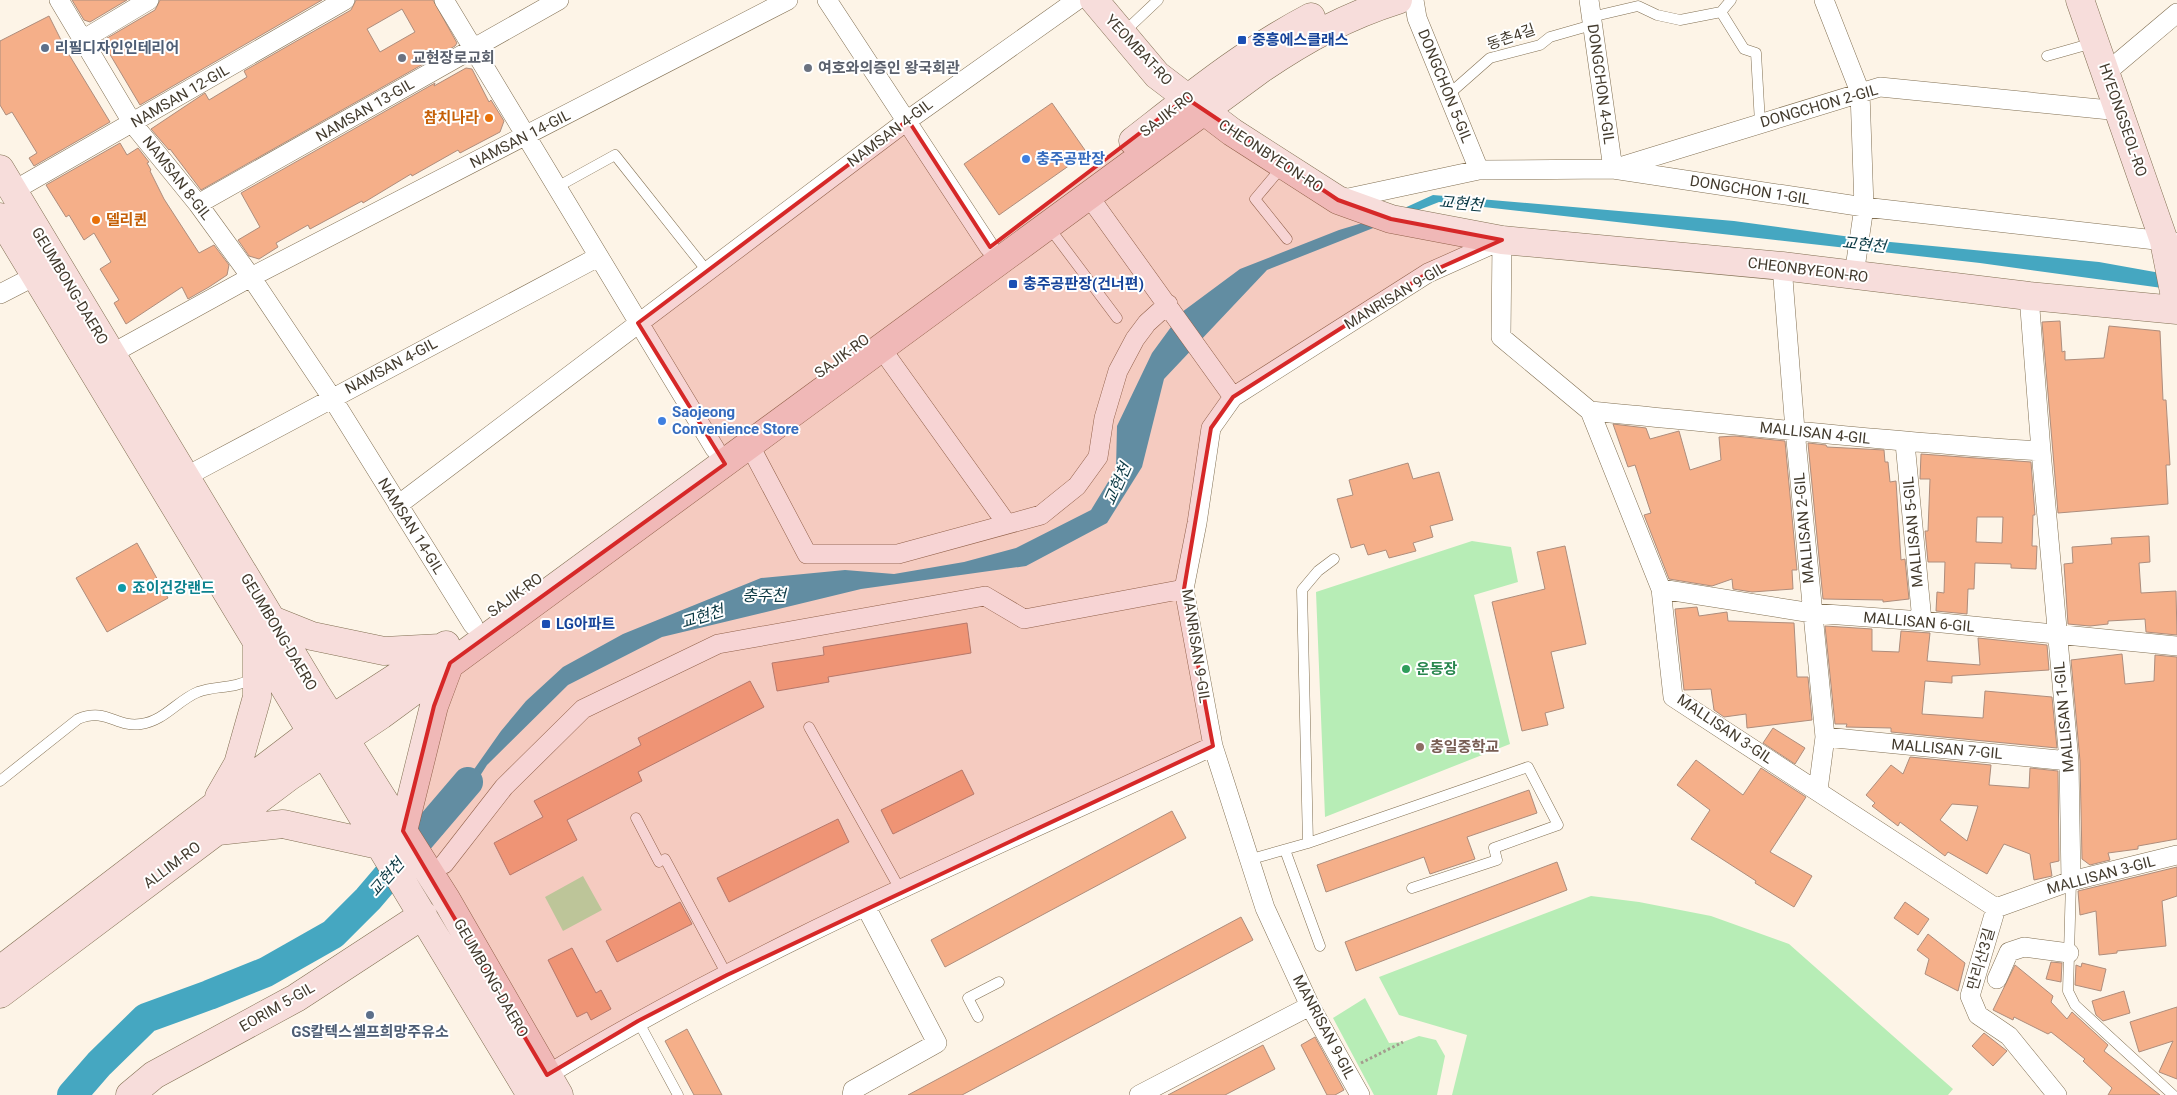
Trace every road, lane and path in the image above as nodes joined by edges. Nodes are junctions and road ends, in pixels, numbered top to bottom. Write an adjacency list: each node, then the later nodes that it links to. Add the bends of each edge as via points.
1 (59, 0): 21 (street, NAMSAN 8-GIL)
2 (149, 0): 21 (street)
3 (345, 0): 32 (street, NAMSAN 12-GIL)
4 (444, 0): 23 (street)
5 (559, 0): 23 (street, NAMSAN 13-GIL)
6 (788, 0): 33 (street, NAMSAN 14-GIL)
7 (827, 0): 30 (street)
8 (1077, 0): 30 (street, NAMSAN 4-GIL)
9 (1094, 0): 20 (street, YEOMBAT-RO)
10 (1158, 0): 20 (lane)
11 (1354, 0): 28 (street, SAJIK-RO, via 1320,12 1269,39)
12 (1398, 0): 28 (street, SAJIK-RO, via 1305,39)
13 (1414, 0): 27 (street, DONGCHON 5-GIL, via 1417,18)
14 (1731, 0): 17 (lane)
15 (1824, 0): 26 (street)
16 (2080, 0): 22 (street, HYEONGSEOL-RO)
17 (1721, 12): 19 (lane, 동촌4길, via 1680,20 1638,6); 31 (lane, via 1744,49 1756,54)
18 (2177, 13): 25 (street)
19 (1591, 14): 27 (lane, 동촌4길, via 1540,45 1490,58); 35 (street, DONGCHON 4-GIL)
20 (1121, 34): 28 (street, YEOMBAT-RO, via 1157,75)
21 (84, 39): 32 (street, NAMSAN 8-GIL)
22 (2096, 42): 24 (lane); 25 (street, HYEONGSEOL-RO)
23 (474, 48): 33 (street); 41 (street, NAMSAN 13-GIL)
24 (2047, 56)
25 (2107, 72): 29 (street, HYEONGSEOL-RO)
26 (1860, 92): 29 (street, DONGCHON 2-GIL, via 1880,87); 31 (street, DONGCHON 2-GIL); 42 (street)
27 (1448, 95): 36 (street, DONGCHON 5-GIL)
28 (1195, 104): 34 (street, CHEONBYEON-RO, via 1232,132); 39 (street, SAJIK-RO); 48 (street, SAJIK-RO, via 1134,140)
29 (2120, 111): 47 (street, HYEONGSEOL-RO)
30 (908, 120): 48 (street); 52 (street, NAMSAN 4-GIL)
31 (1760, 123): 35 (street, DONGCHON 2-GIL)
32 (133, 124): 37 (street, NAMSAN 12-GIL); 41 (street, NAMSAN 8-GIL)
33 (526, 137): 38 (street); 54 (street, NAMSAN 14-GIL)
34 (1284, 164): 40 (street, CHEONBYEON-RO); 45 (lane, via 1255,199)
35 (1613, 169): 36 (street, DONGCHON 1-GIL); 42 (street, DONGCHON 1-GIL)
36 (1479, 170): 40 (street, DONGCHON 1-GIL)
37 (6, 180): 62 (street, GEUMBONG-DAERO)
38 (557, 187): 49 (street); 52 (lane, via 615,155)
39 (1088, 196): 44 (street, SAJIK-RO); 58 (street)
40 (1338, 200): 46 (street, CHEONBYEON-RO, via 1391,219)
41 (198, 204): 54 (street, NAMSAN 8-GIL)
42 (1863, 211): 47 (street, DONGCHON 1-GIL); 50 (street)
43 (0, 217): 53 (street, GEUMBONG-DAERO)
44 (1047, 225): 59 (lane); 61 (street, SAJIK-RO)
45 (1287, 239)
46 (1502, 240): 51 (street, CHEONBYEON-RO); 63 (street, MANRISAN 9-GIL, via 1428,273); 65 (street, MALLISAN 3-GIL, via 1501,337)
47 (2171, 244): 57 (street, HYEONGSEOL-RO)
48 (989, 247): 70 (street, SAJIK-RO)
49 (598, 257): 60 (street); 64 (street, NAMSAN 4-GIL)
50 (1856, 264): 51 (street, CHEONBYEON-RO); 56 (street, CHEONBYEON-RO)
51 (1782, 266): 66 (street, MALLISAN 2-GIL)
52 (707, 271): 60 (street, NAMSAN 4-GIL)
53 (36, 276): 55 (street); 82 (street, GEUMBONG-DAERO)
54 (251, 277): 62 (street, NAMSAN 14-GIL); 64 (street, NAMSAN 14-GIL)
55 (0, 294)
56 (2029, 296): 57 (street, CHEONBYEON-RO); 69 (street, MALLISAN 1-GIL)
57 (2176, 297)
58 (1168, 304): 63 (street); 73 (street, via 1135,339 1118,371 1104,418 1098,457 1077,486 1041,515)
59 (1117, 318)
60 (638, 323): 70 (street); 72 (street, NAMSAN 4-GIL)
61 (880, 348): 68 (street, SAJIK-RO); 73 (street, SAJIK-RO)
62 (111, 354): 71 (street, GEUMBONG-DAERO)
63 (1232, 397): 76 (street, MANRISAN 9-GIL, via 1211,428)
64 (332, 398): 71 (street, NAMSAN 4-GIL); 72 (street, NAMSAN 14-GIL)
65 (1590, 411): 66 (street, MALLISAN 4-GIL); 75 (street, MALLISAN 3-GIL)
66 (1795, 430): 67 (street, MALLISAN 4-GIL); 77 (street, MALLISAN 2-GIL)
67 (1905, 443): 69 (street, MALLISAN 4-GIL); 79 (street, MALLISAN 5-GIL)
68 (750, 446): 70 (street, SAJIK-RO); 73 (street, via 806,554 898,554)
69 (2040, 451): 81 (street, MALLISAN 1-GIL)
70 (720, 457): 80 (street, SAJIK-RO); 84 (street, SAJIK-RO)
71 (185, 477): 78 (street, GEUMBONG-DAERO)
72 (398, 505): 80 (street, NAMSAN 14-GIL)
73 (1007, 524)
74 (1334, 559): 96 (lane, via 1318,571 1302,590)
75 (1661, 589): 77 (street, MALLISAN 6-GIL); 92 (street, MALLISAN 3-GIL, via 1673,698)
76 (1184, 590): 89 (street, MANRISAN 9-GIL); 101 (street, via 1024,619 985,596 718,644 583,709 504,787)
77 (1812, 613): 79 (street, MALLISAN 6-GIL); 88 (street, MALLISAN 2-GIL)
78 (272, 620): 84 (street, via 312,636 384,652); 87 (street, GEUMBONG-DAERO)
79 (1922, 621): 81 (street, MALLISAN 6-GIL)
80 (473, 625): 84 (street, SAJIK-RO)
81 (2058, 636): 83 (street, MALLISAN 6-GIL); 90 (street, MALLISAN 1-GIL)
82 (257, 644): 85 (street); 87 (street, GEUMBONG-DAERO)
83 (2177, 646)
84 (446, 656): 87 (street, SAJIK-RO, via 381,715); 95 (street)
85 (257, 676): 91 (lane, via 239,686 198,692 159,718 142,724 128,725 108,716 90,714); 94 (street, via 257,697 238,764)
86 (809, 727): 104 (lane)
87 (327, 736): 94 (street, ALLIM-RO); 95 (street, GEUMBONG-DAERO); 97 (street, GEUMBONG-DAERO)
88 (1825, 738): 90 (street, MALLISAN 7-GIL); 92 (street, MALLISAN 2-GIL)
89 (1213, 746): 100 (street, MANRISAN 9-GIL); 104 (street)
90 (2069, 761): 102 (street, MALLISAN 1-GIL)
91 (0, 781)
92 (1818, 790): 106 (street, MALLISAN 3-GIL)
93 (636, 818): 111 (lane)
94 (215, 820): 97 (street, via 283,824); 110 (street, ALLIM-RO); 114 (street, ALLIM-RO)
95 (403, 831): 120 (street, GEUMBONG-DAERO, via 446,899)
96 (1308, 843): 98 (lane); 103 (lane, via 1528,767 1558,825 1494,848 1497,860)
97 (379, 845): 107 (street, GEUMBONG-DAERO)
98 (1285, 850): 100 (lane); 108 (lane)
99 (2177, 855): 102 (street, MALLISAN 3-GIL)
100 (1248, 860): 115 (street, MANRISAN 9-GIL, via 1265,908)
101 (444, 864)
102 (2071, 881): 106 (street, MALLISAN 3-GIL); 109 (lane, MALLISAN 1-GIL)
103 (1412, 888)
104 (901, 890): 105 (street)
105 (866, 907): 111 (street); 123 (street, via 937,1043 853,1090)
106 (1996, 908): 126 (street, 만리산3길, via 1992,947 1970,996 1978,1015 2009,1036)
107 (423, 915): 120 (street, GEUMBONG-DAERO); 121 (street, EORIM 5-GIL, via 296,998 154,1075)
108 (1320, 946)
109 (2069, 953): 112 (street, via 2024,947 2009,952); 127 (lane, MALLISAN 1-GIL, via 2068,991 2075,1004)
110 (0, 970)
111 (727, 975): 117 (street)
112 (1997, 979)
113 (999, 982): 116 (lane, via 968,998)
114 (0, 994)
115 (1310, 1006): 124 (street); 125 (street, MANRISAN 9-GIL)
116 (978, 1017)
117 (638, 1020): 120 (street); 122 (lane)
118 (1403, 1042): 119 (path)
119 (1358, 1064)
120 (546, 1088)
121 (130, 1095)
122 (678, 1095)
123 (852, 1095)
124 (1139, 1095)
125 (1360, 1095)
126 (2058, 1095)
127 (2173, 1095)

